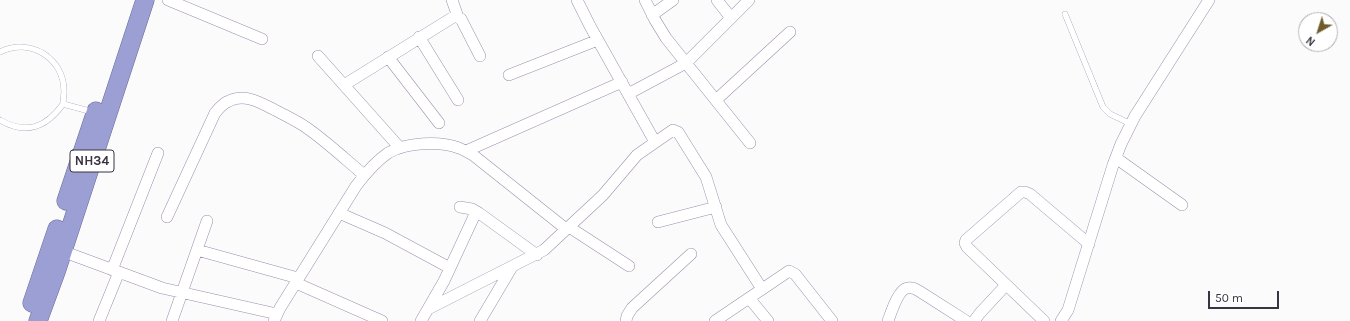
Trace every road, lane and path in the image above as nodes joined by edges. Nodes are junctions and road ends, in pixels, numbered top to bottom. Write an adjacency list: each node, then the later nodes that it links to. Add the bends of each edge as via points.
1 (132, 0): 31 (highway, NH34)
2 (145, 0): 53 (highway, NH34)
3 (168, 0): 17 (street)
4 (452, 0): 13 (street)
5 (645, 0): 12 (street)
6 (673, 0): 12 (street)
7 (717, 0): 14 (street)
8 (749, 0): 14 (street)
9 (1209, 0): 34 (street)
10 (579, 1): 18 (street)
11 (1065, 14): 34 (lane, via 1103,107 1110,114)
12 (652, 15): 23 (street)
13 (458, 17): 16 (street, via 452,17); 21 (street)
14 (731, 18): 23 (street)
15 (790, 32): 29 (street)
16 (419, 38): 22 (street); 28 (street)
17 (262, 39)
18 (598, 40): 24 (street); 25 (street)
19 (0, 52): 30 (lane, via 9,47 29,47 47,57 55,65 63,83)
20 (318, 56): 26 (street)
21 (480, 56)
22 (388, 57): 26 (street); 33 (street)
23 (686, 63): 27 (street); 29 (street)
24 (509, 75)
25 (622, 82): 27 (street); 38 (street)
26 (344, 85): 37 (street)
27 (628, 94): 35 (street)
28 (458, 100)
29 (716, 100): 36 (street)
30 (62, 104): 31 (lane); 32 (lane, via 57,112 36,127 22,129)
31 (95, 113): 67 (highway, NH34)
32 (0, 120)
33 (439, 123)
34 (1131, 124): 40 (street)
35 (654, 142): 44 (street, via 673,130 678,132 706,177); 50 (street, via 637,154 604,196)
36 (750, 143)
37 (400, 148): 38 (street, via 426,143 443,144); 41 (street, via 389,152)
38 (466, 151): 50 (street)
39 (158, 153): 59 (street)
40 (1116, 158): 42 (street); 51 (street)
41 (364, 175): 46 (street); 47 (street, via 298,122 259,102 238,98 230,100 215,113)
42 (1182, 205)
43 (460, 207): 45 (street)
44 (716, 207): 49 (street); 62 (street, via 723,228)
45 (476, 212): 55 (street); 58 (street)
46 (339, 213): 58 (street, via 385,233); 60 (street)
47 (167, 217)
48 (207, 221): 52 (street)
49 (658, 222)
50 (568, 228): 55 (street); 56 (street)
51 (1088, 244): 61 (street, via 1030,194 1021,192 967,238 965,243); 82 (street, via 1068,310)
52 (197, 250): 60 (street); 63 (street)
53 (62, 251): 59 (street); 68 (highway, NH34)
54 (691, 254): 74 (street, via 632,308)
55 (537, 255): 57 (street)
56 (629, 266)
57 (512, 267): 65 (street); 73 (street)
58 (450, 268): 65 (street)
59 (116, 271): 63 (street); 69 (street)
60 (297, 280): 66 (street); 71 (street)
61 (1006, 285): 80 (street); 81 (street)
62 (762, 289): 64 (street); 77 (street, via 786,273 792,272)
63 (183, 293): 66 (street); 70 (street)
64 (749, 298): 75 (street); 76 (street)
65 (428, 309): 72 (street)
66 (275, 318)
67 (26, 321)
68 (38, 321)
69 (99, 321)
70 (172, 321)
71 (382, 321)
72 (421, 321)
73 (480, 321)
74 (626, 321)
75 (715, 321)
76 (768, 321)
77 (832, 321)
78 (888, 321): 79 (street, via 901,292 907,288 919,291)
79 (966, 321)
80 (974, 321)
81 (1044, 321)
82 (1061, 321)

